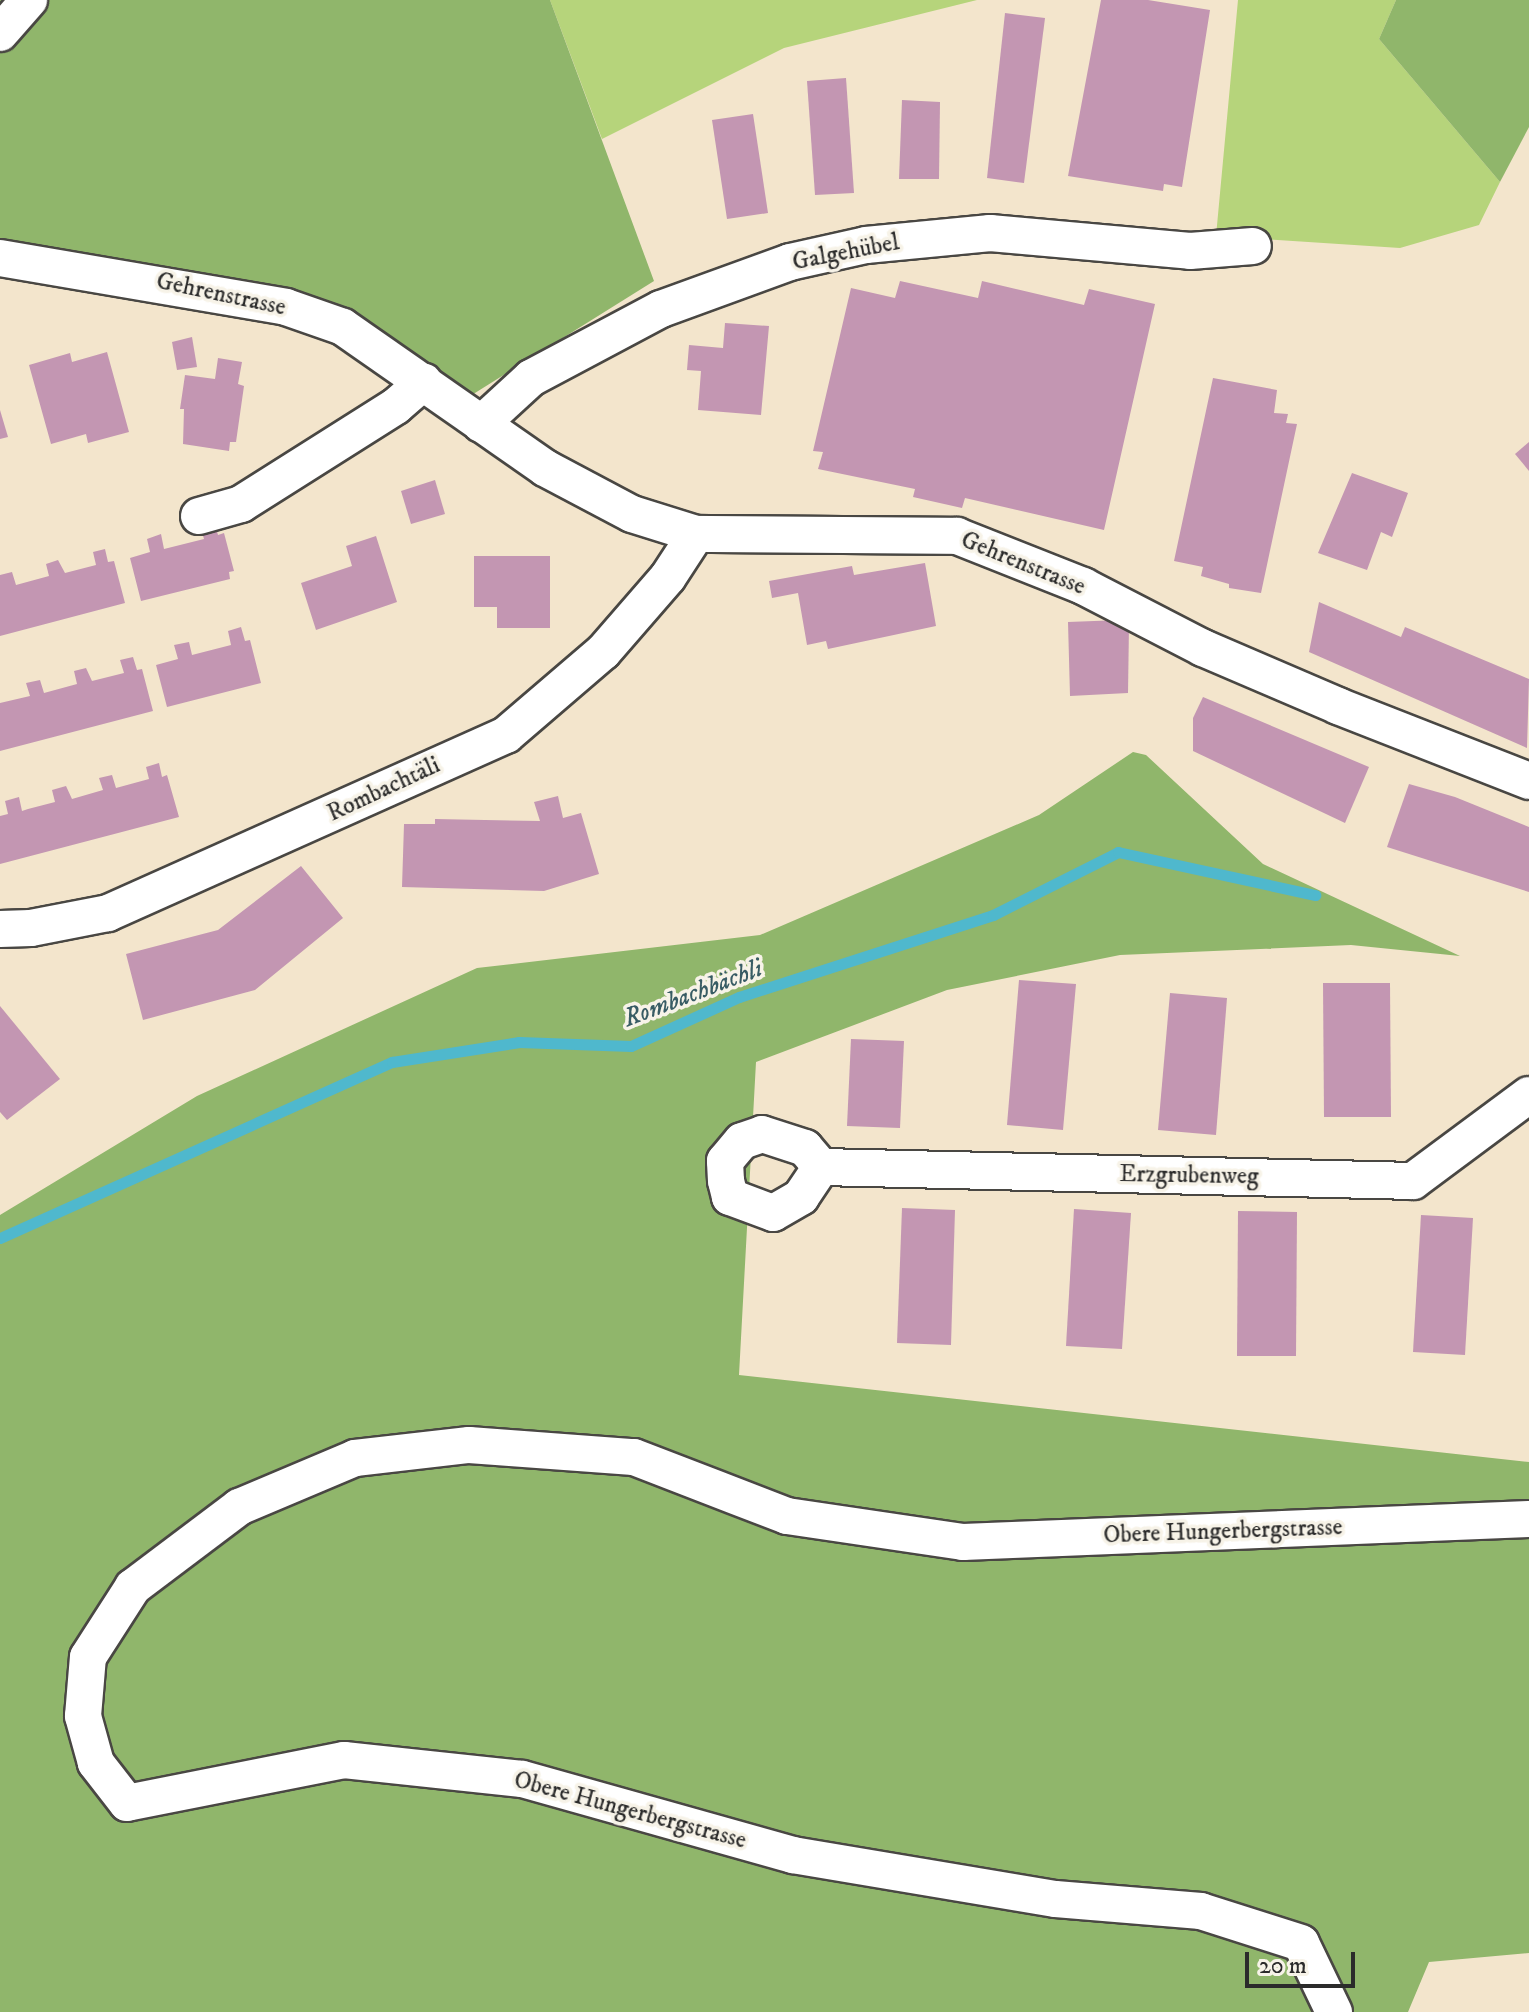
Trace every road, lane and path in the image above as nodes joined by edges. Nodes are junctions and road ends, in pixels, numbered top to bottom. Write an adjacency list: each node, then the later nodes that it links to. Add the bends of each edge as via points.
1 (29, 0): 2 (street)
2 (0, 33)
3 (1253, 246): 6 (street, Galgehübel, via 1190,251 990,233 866,245 790,262 648,316 531,378)
4 (0, 258): 5 (street, Gehrenstrasse, via 286,307 343,327)
5 (424, 382): 6 (street, Gehrenstrasse); 7 (street, via 396,406 241,504)
6 (481, 424): 8 (street, Gehrenstrasse, via 545,468 632,514)
7 (199, 516)
8 (696, 534): 9 (street, Gehrenstrasse, via 957,536 1083,586 1203,648 1324,700); 10 (street, Rombachtäli, via 668,577 603,652 506,735 108,913)
9 (1529, 781)
10 (0, 929)
11 (1529, 1095): 12 (street, Erzgrubenweg, via 1413,1181)
12 (821, 1167)
13 (1529, 1519): 14 (street, Obere Hungerbergstrasse, via 963,1542 787,1516 634,1457 469,1445 355,1458 239,1507 133,1587 88,1657 83,1716 96,1763 127,1803 344,1760 522,1779 793,1855 1055,1899 1201,1911 1301,1943)
14 (1334, 2012)

